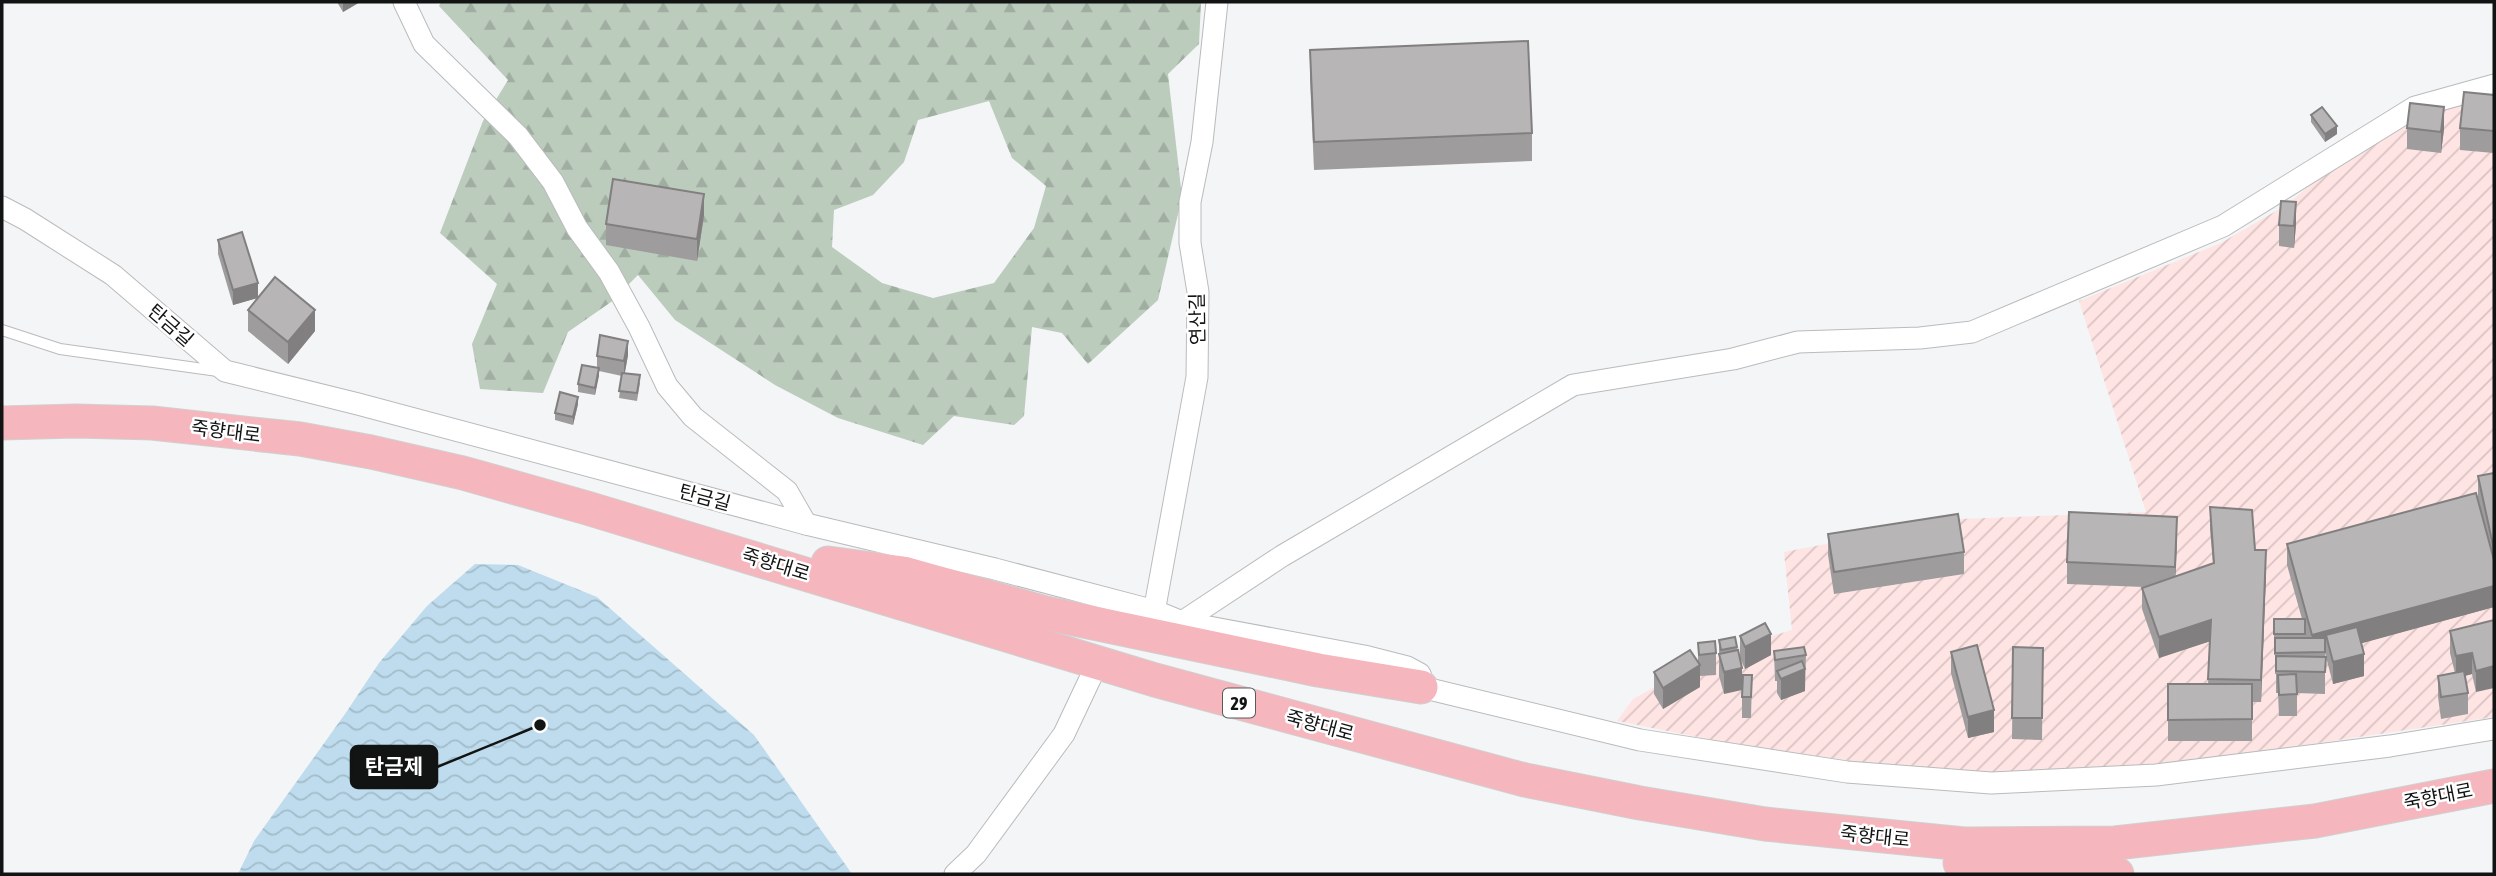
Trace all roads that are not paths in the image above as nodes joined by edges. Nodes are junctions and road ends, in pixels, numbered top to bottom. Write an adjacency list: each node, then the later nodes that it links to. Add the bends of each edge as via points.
1 (404, 2): 8 (street, via 424,44 518,136 553,183 577,228 609,272 667,386 693,417 787,491)
2 (1217, 2): 11 (street, 연산길, via 1202,142 1190,202 1190,243 1198,292 1197,377)
3 (2494, 85): 10 (street, via 2415,107 2223,226 1972,332 1798,342 1733,359 1573,385 1282,556)
4 (2, 207): 6 (street, 탄금길, via 113,275)
5 (2, 330): 6 (lane, via 60,349)
6 (225, 372): 8 (street, 탄금길)
7 (2, 423): 9 (main road, 죽향대로 / 29, via 152,423 300,439 463,473)
8 (806, 524): 11 (street, 탄금길, via 995,569)
9 (728, 550): 11 (main road, via 903,573 1046,612); 12 (main road, 죽향대로 / 29)
10 (1182, 622): 11 (street, 탄금길); 13 (street, 탄금길, via 1407,667 1420,674)
11 (1152, 623): 13 (main road, via 1318,670)
12 (1098, 663): 16 (main road, 죽향대로 / 29, via 1525,780 1765,824); 17 (street, via 1064,734 976,854)
13 (1421, 687): 14 (street, via 1640,740 1847,772 1991,783 2155,775)
14 (2494, 729)
15 (2494, 786): 16 (main road, 죽향대로 / 29, via 2315,821 2115,843 1964,844)
16 (1864, 835): 18 (main road, via 1952,862)
17 (955, 874)
18 (2117, 874)

